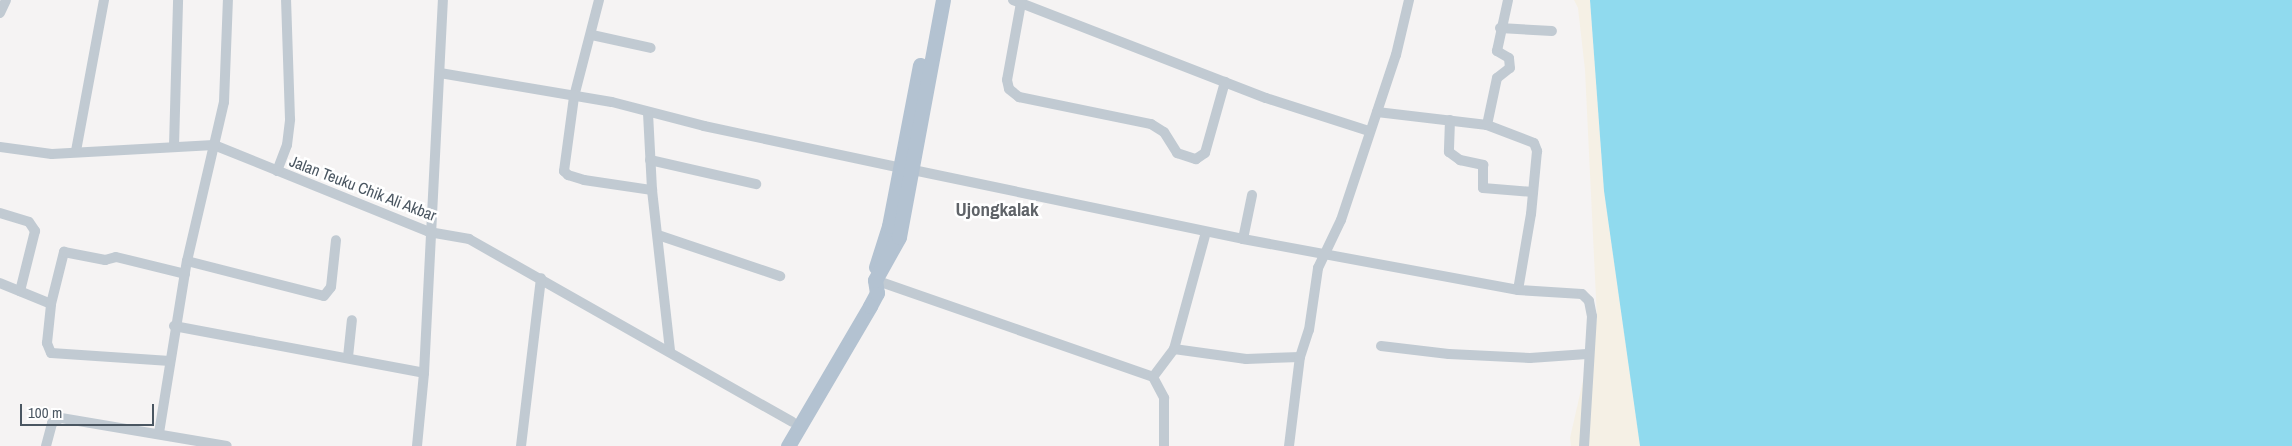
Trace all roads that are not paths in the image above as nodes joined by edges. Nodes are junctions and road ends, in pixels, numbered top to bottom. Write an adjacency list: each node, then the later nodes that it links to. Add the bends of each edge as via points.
1 (6, 0): 13 (street)
2 (104, 0): 29 (street)
3 (178, 0): 27 (street)
4 (228, 0): 26 (street, via 224,102)
5 (286, 0): 32 (street, via 290,119 287,145)
6 (443, 0): 18 (street)
7 (599, 0): 16 (street)
8 (932, 0): 31 (main road)
9 (942, 0): 31 (main road)
10 (1409, 0): 21 (street)
11 (1508, 0): 14 (street)
12 (1017, 2): 19 (street); 19 (street, via 1007,80 1009,89 1019,96 1151,124 1161,130 1177,153 1196,159 1205,153)
13 (0, 13)
14 (1500, 28): 15 (street); 24 (street, via 1498,52 1509,58 1510,68 1497,78)
15 (1552, 31)
16 (592, 35): 17 (street); 20 (street)
17 (651, 48)
18 (440, 73): 20 (street); 38 (street)
19 (1225, 82): 25 (street)
20 (574, 97): 22 (street, via 612,102); 34 (street, via 563,167 565,173 609,185)
21 (1377, 112): 23 (street); 25 (street)
22 (648, 113): 30 (street); 31 (street)
23 (1450, 120): 24 (street); 35 (street, via 1449,152 1460,160 1483,165 1482,187)
24 (1487, 126): 35 (street, via 1534,143 1537,152)
25 (1368, 131): 43 (street, via 1342,220)
26 (214, 145): 27 (street, Jalan Teuku Chik Ali Akbar); 32 (street, Jalan Teuku Chik Ali Akbar); 44 (street)
27 (174, 146): 29 (street, Jalan Teuku Chik Ali Akbar)
28 (0, 147): 29 (street, Jalan Teuku Chik Ali Akbar, via 52,154)
29 (76, 151)
30 (650, 160): 33 (street); 34 (street)
31 (908, 169): 39 (street); 48 (main road, via 898,237); 64 (main road, via 866,292)
32 (277, 171): 38 (street, Jalan Teuku Chik Ali Akbar)
33 (756, 184)
34 (652, 190): 40 (street)
35 (1533, 192): 50 (street)
36 (1252, 195): 41 (street)
37 (0, 213): 51 (street, via 29,222 35,231)
38 (429, 232): 47 (street, Jalan Teuku Chik Ali Akbar, via 469,239); 62 (street)
39 (1206, 232): 41 (street); 56 (street)
40 (658, 235): 46 (street); 57 (street)
41 (1243, 239): 43 (street)
42 (336, 240): 44 (street, via 331,287 324,296)
43 (1324, 253): 50 (street); 60 (street, via 1318,268 1309,330)
44 (187, 261): 45 (street)
45 (186, 274): 52 (street, via 116,257 105,260 64,252); 54 (street)
46 (780, 276)
47 (541, 278): 57 (street, Jalan Teuku Chik Ali Akbar); 69 (street)
48 (875, 280): 63 (street); 71 (main road, via 877,293)
49 (0, 283): 51 (street)
50 (1518, 290): 58 (street, via 1570,291 1586,297 1592,316)
51 (20, 291): 52 (street)
52 (51, 304): 61 (street, via 47,343 51,353)
53 (352, 320): 59 (street)
54 (174, 326): 59 (street); 61 (street)
55 (1381, 346): 58 (street, via 1449,354 1521,357)
56 (1174, 349): 60 (street, via 1246,359); 63 (street)
57 (670, 350): 64 (street, Jalan Teuku Chik Ali Akbar)
58 (1587, 354): 74 (street)
59 (348, 357): 62 (street)
60 (1300, 357): 73 (street)
61 (170, 361): 65 (street)
62 (424, 373): 68 (street)
63 (1153, 377): 72 (street, via 1164,398)
64 (792, 422): 70 (main road)
65 (159, 433): 66 (street, via 61,418 52,423); 67 (street)
66 (46, 446)
67 (228, 446)
68 (417, 446)
69 (521, 446)
70 (779, 446)
71 (788, 446)
72 (1164, 446)
73 (1289, 446)
74 (1584, 446)

